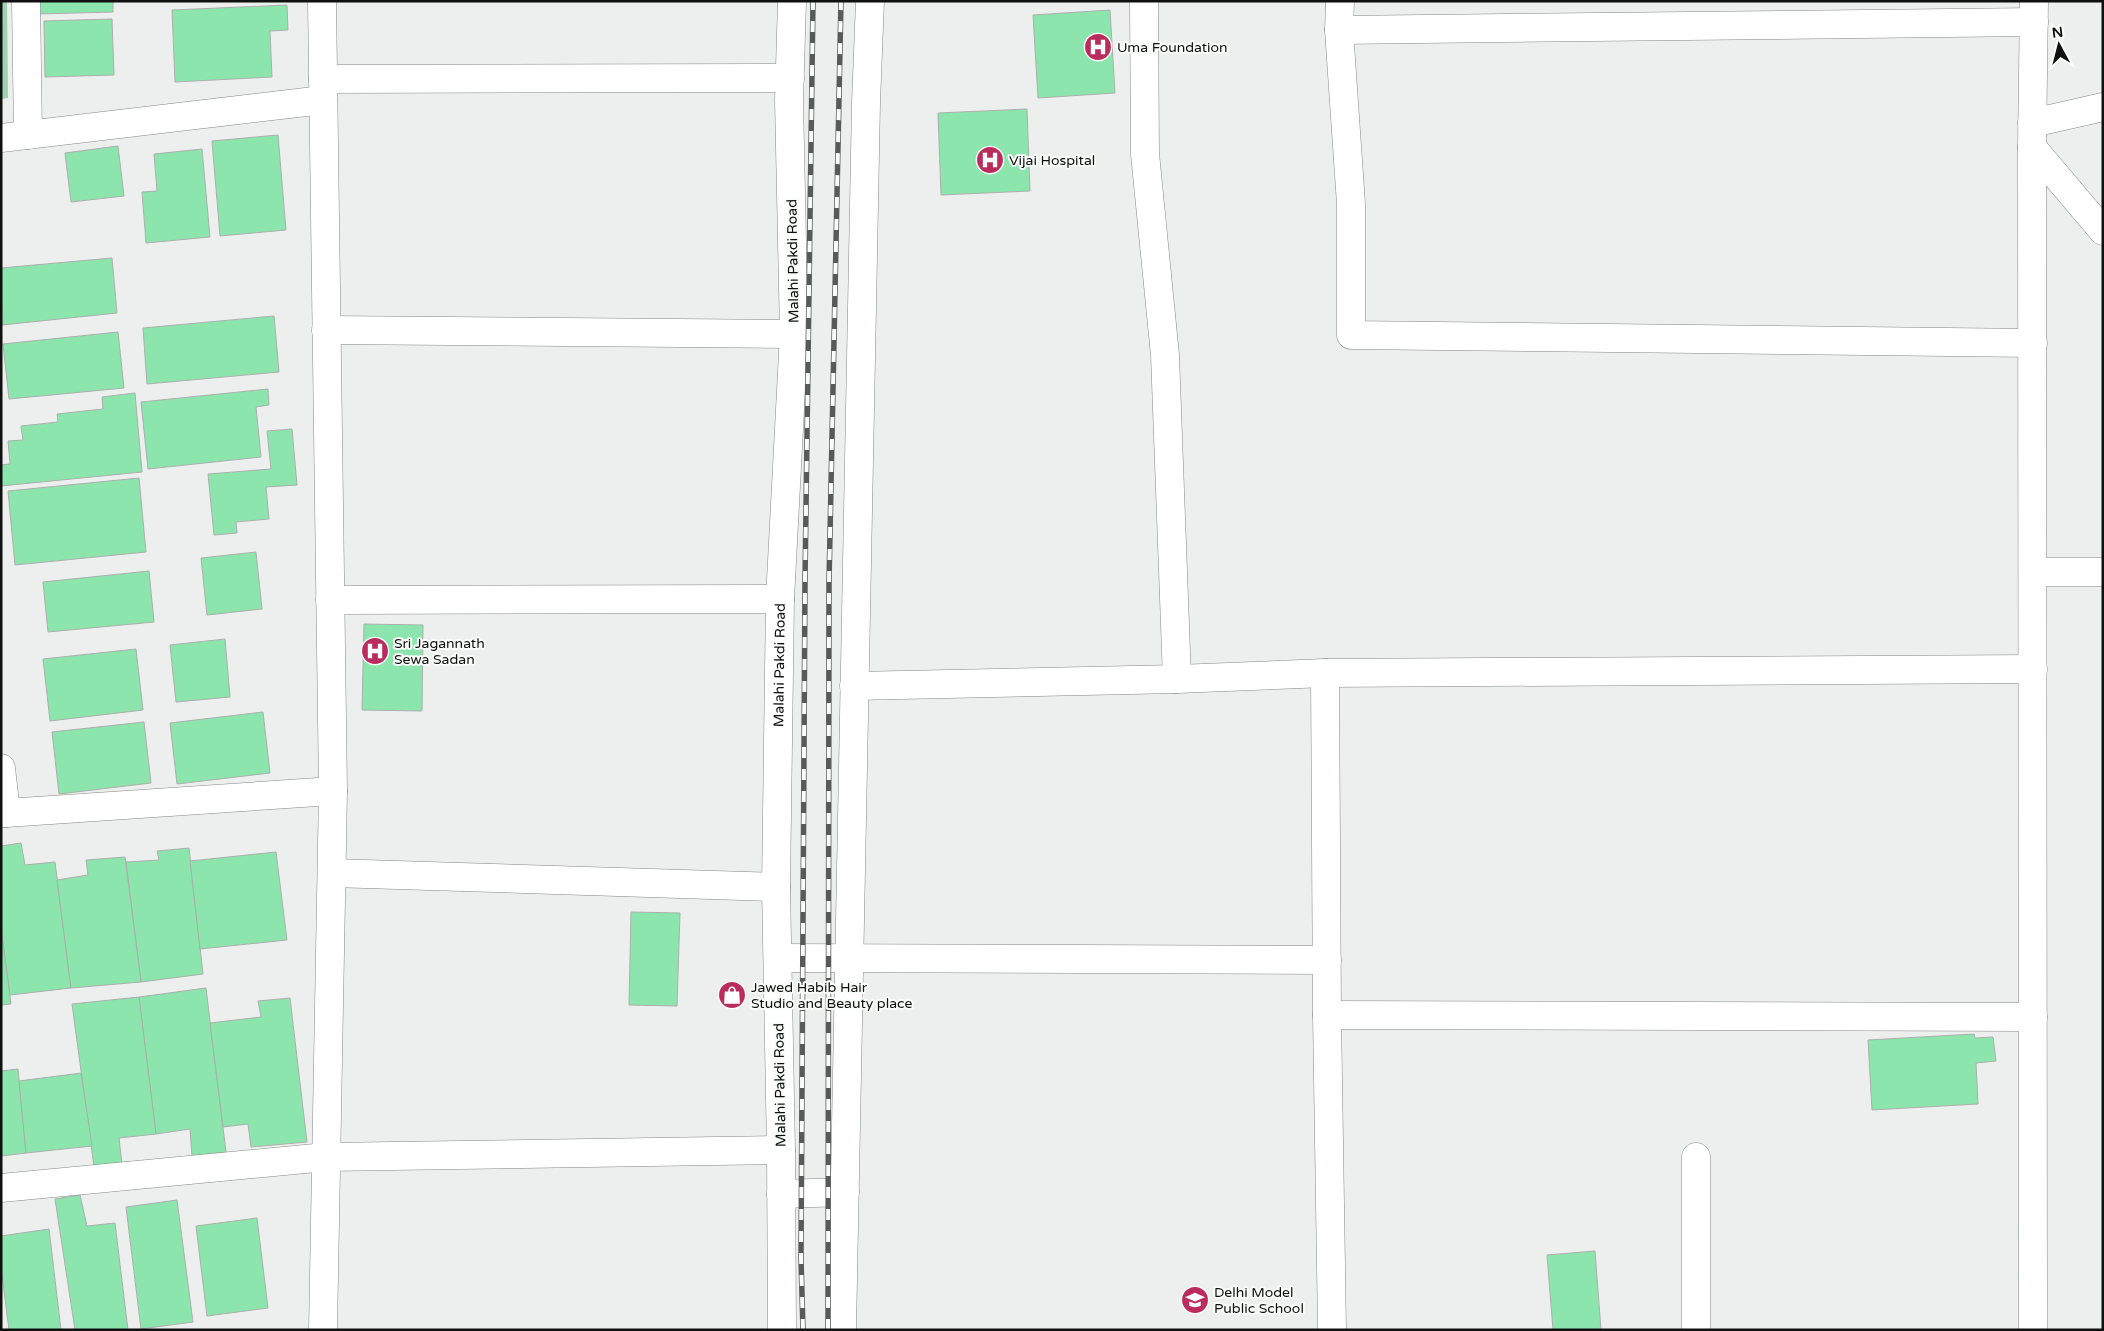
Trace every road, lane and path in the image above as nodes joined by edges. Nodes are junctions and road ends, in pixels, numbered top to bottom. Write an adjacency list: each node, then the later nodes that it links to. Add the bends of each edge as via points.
1 (26, 1): 13 (street)
2 (322, 1): 11 (street)
3 (792, 1): 10 (street, Malahi Pakdi Road)
4 (870, 1): 27 (street)
5 (1144, 1): 26 (street, via 1145,154 1165,355)
6 (1340, 1): 9 (street)
7 (2034, 12): 8 (street); 14 (street)
8 (1750, 13): 9 (street)
9 (1339, 30): 19 (street, via 1351,204 1351,335)
10 (790, 78): 11 (street); 18 (street, Malahi Pakdi Road)
11 (323, 90): 13 (street); 17 (street)
12 (2103, 107): 14 (street)
13 (28, 135): 15 (street)
14 (2032, 135): 16 (street); 19 (street)
15 (1, 138)
16 (2103, 231)
17 (326, 330): 18 (street); 23 (street)
18 (794, 334): 22 (street, Malahi Pakdi Road)
19 (2033, 344): 20 (street)
20 (2033, 572): 21 (street); 24 (street)
21 (2103, 572)
22 (780, 599): 23 (street); 32 (street, Malahi Pakdi Road)
23 (330, 600): 29 (street)
24 (2033, 669): 25 (street); 37 (street)
25 (1326, 673): 26 (street); 35 (street)
26 (1177, 679): 27 (street)
27 (854, 686): 34 (street)
28 (1, 768): 30 (street)
29 (333, 792): 30 (street); 31 (street)
30 (3, 813)
31 (332, 873): 32 (street); 39 (street)
32 (776, 888): 33 (street, Malahi Pakdi Road)
33 (778, 958): 34 (street); 38 (street, Malahi Pakdi Road)
34 (850, 958): 35 (street); 42 (street)
35 (1327, 960): 36 (street)
36 (1327, 1015): 37 (street); 47 (street)
37 (2033, 1018): 49 (street)
38 (781, 1150): 39 (street); 43 (street, Malahi Pakdi Road)
39 (326, 1157): 41 (street); 44 (street)
40 (1696, 1157): 48 (street)
41 (1, 1188)
42 (845, 1192): 43 (street); 46 (street)
43 (781, 1194): 45 (street, Malahi Pakdi Road)
44 (323, 1330)
45 (782, 1330)
46 (842, 1330)
47 (1332, 1330)
48 (1696, 1330)
49 (2033, 1330)

